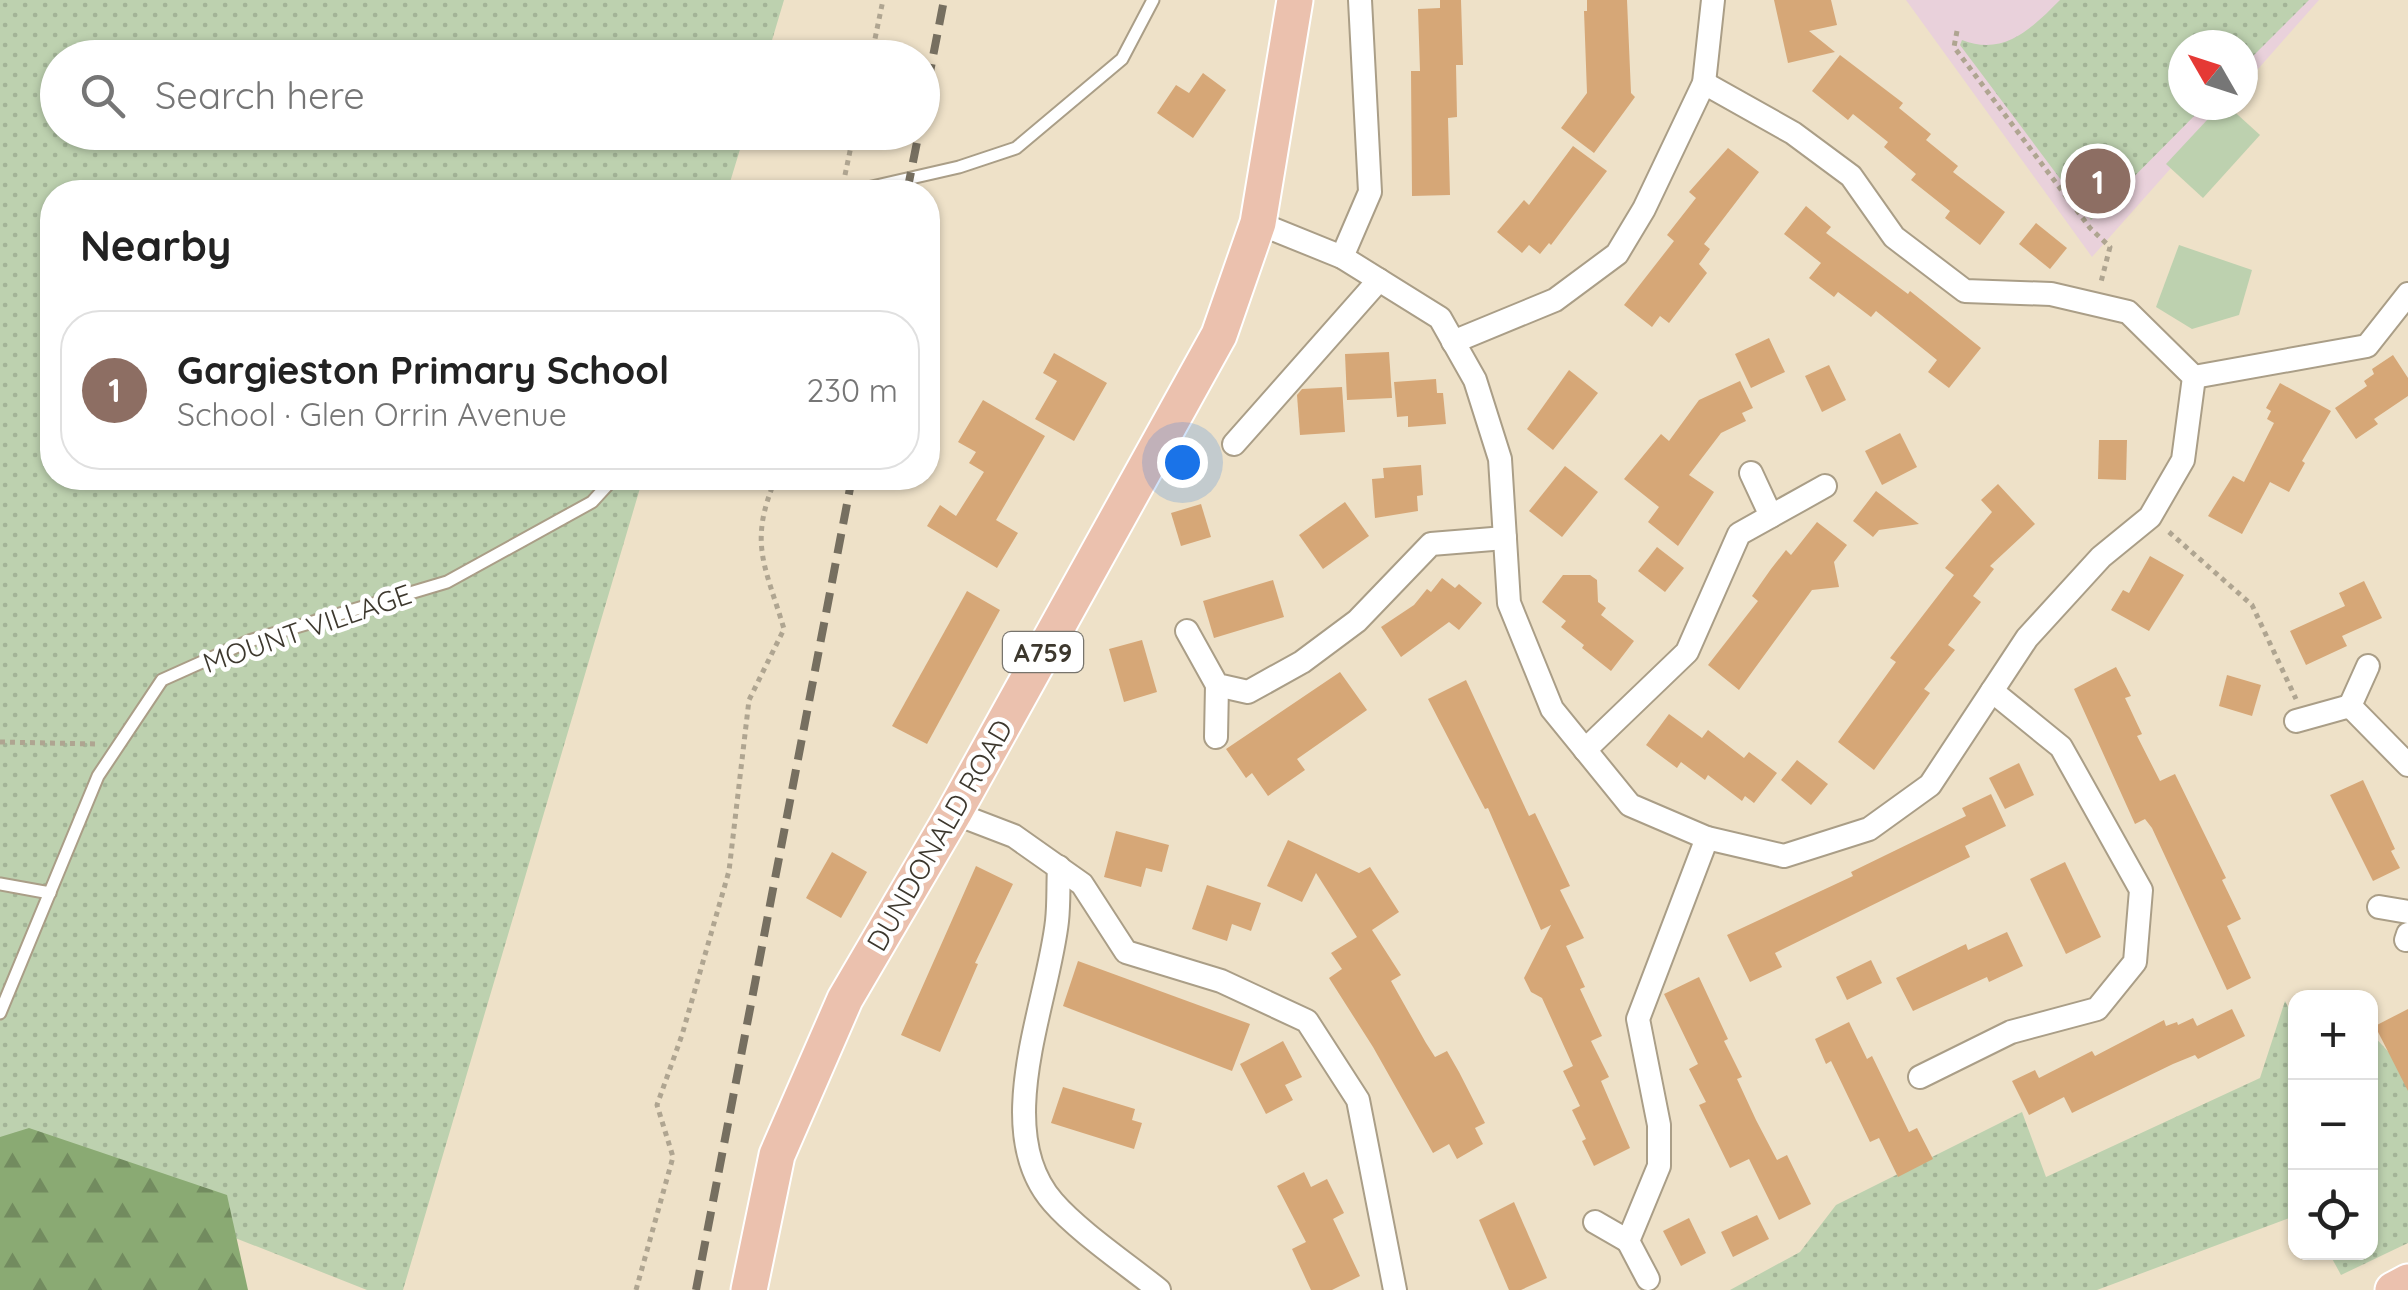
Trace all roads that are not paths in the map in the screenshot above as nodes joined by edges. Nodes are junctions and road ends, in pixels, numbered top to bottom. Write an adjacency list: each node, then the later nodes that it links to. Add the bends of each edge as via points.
1 (1154, 0): 6 (lane, via 1122,59 1016,148)
2 (1295, 0): 7 (main road, DUNDONALD ROAD / A759)
3 (1360, 0): 8 (street, via 1370,192)
4 (1712, 0): 5 (street)
5 (1704, 84): 11 (street, via 1618,254 1554,300); 12 (street, via 1793,133 1851,176 1894,237 1964,291 2051,294 2128,312)
6 (902, 180)
7 (1258, 223): 8 (street); 28 (main road, DUNDONALD ROAD / A759, via 1219,335)
8 (1342, 257): 9 (street)
9 (1378, 280): 11 (street, via 1440,318); 13 (street)
10 (2408, 294): 12 (street, via 2367,346)
11 (1454, 342): 18 (street, via 1475,380 1500,459)
12 (2194, 377): 22 (street, via 2183,460 2150,517 2076,584)
13 (1234, 444)
14 (1750, 473): 17 (street)
15 (1825, 486): 17 (street)
16 (603, 490): 32 (lane, MOUNT VILLAGE, via 447,582 250,641 162,680 98,776)
17 (1771, 516): 26 (street, via 1739,534 1687,652)
18 (1504, 538): 21 (street, via 1431,544 1357,621 1302,662 1248,692); 26 (street, via 1509,603 1552,709)
19 (1187, 631): 21 (street)
20 (2368, 666): 23 (street)
21 (1217, 685): 25 (street)
22 (1992, 691): 29 (street, via 1930,785 1869,829 1784,856); 36 (street, via 2061,747 2142,890 2135,962 2096,1009 2011,1032)
23 (2350, 706): 24 (street); 27 (street)
24 (2303, 719)
25 (1216, 737)
26 (1586, 750): 29 (street, via 1630,805)
27 (2408, 765)
28 (954, 813): 30 (street, via 1014,836); 41 (main road, DUNDONALD ROAD / A759, via 844,999 784,1138)
29 (1707, 838): 38 (street, via 1638,1019 1659,1125 1659,1166)
30 (1059, 868): 42 (street, via 1057,923 1023,1116 1032,1171 1053,1203); 43 (street, via 1082,884 1126,952 1221,981 1307,1021 1358,1100)
31 (0, 884): 32 (lane)
32 (50, 892): 35 (lane, MOUNT VILLAGE)
33 (2379, 906): 34 (street)
34 (2408, 912)
35 (0, 1013)
36 (1920, 1077)
37 (1595, 1222): 38 (street)
38 (1628, 1240): 39 (street)
39 (1648, 1279)
40 (2408, 1282): 44 (main road)
41 (750, 1290)
42 (1159, 1290)
43 (1395, 1290)
44 (2393, 1290)

